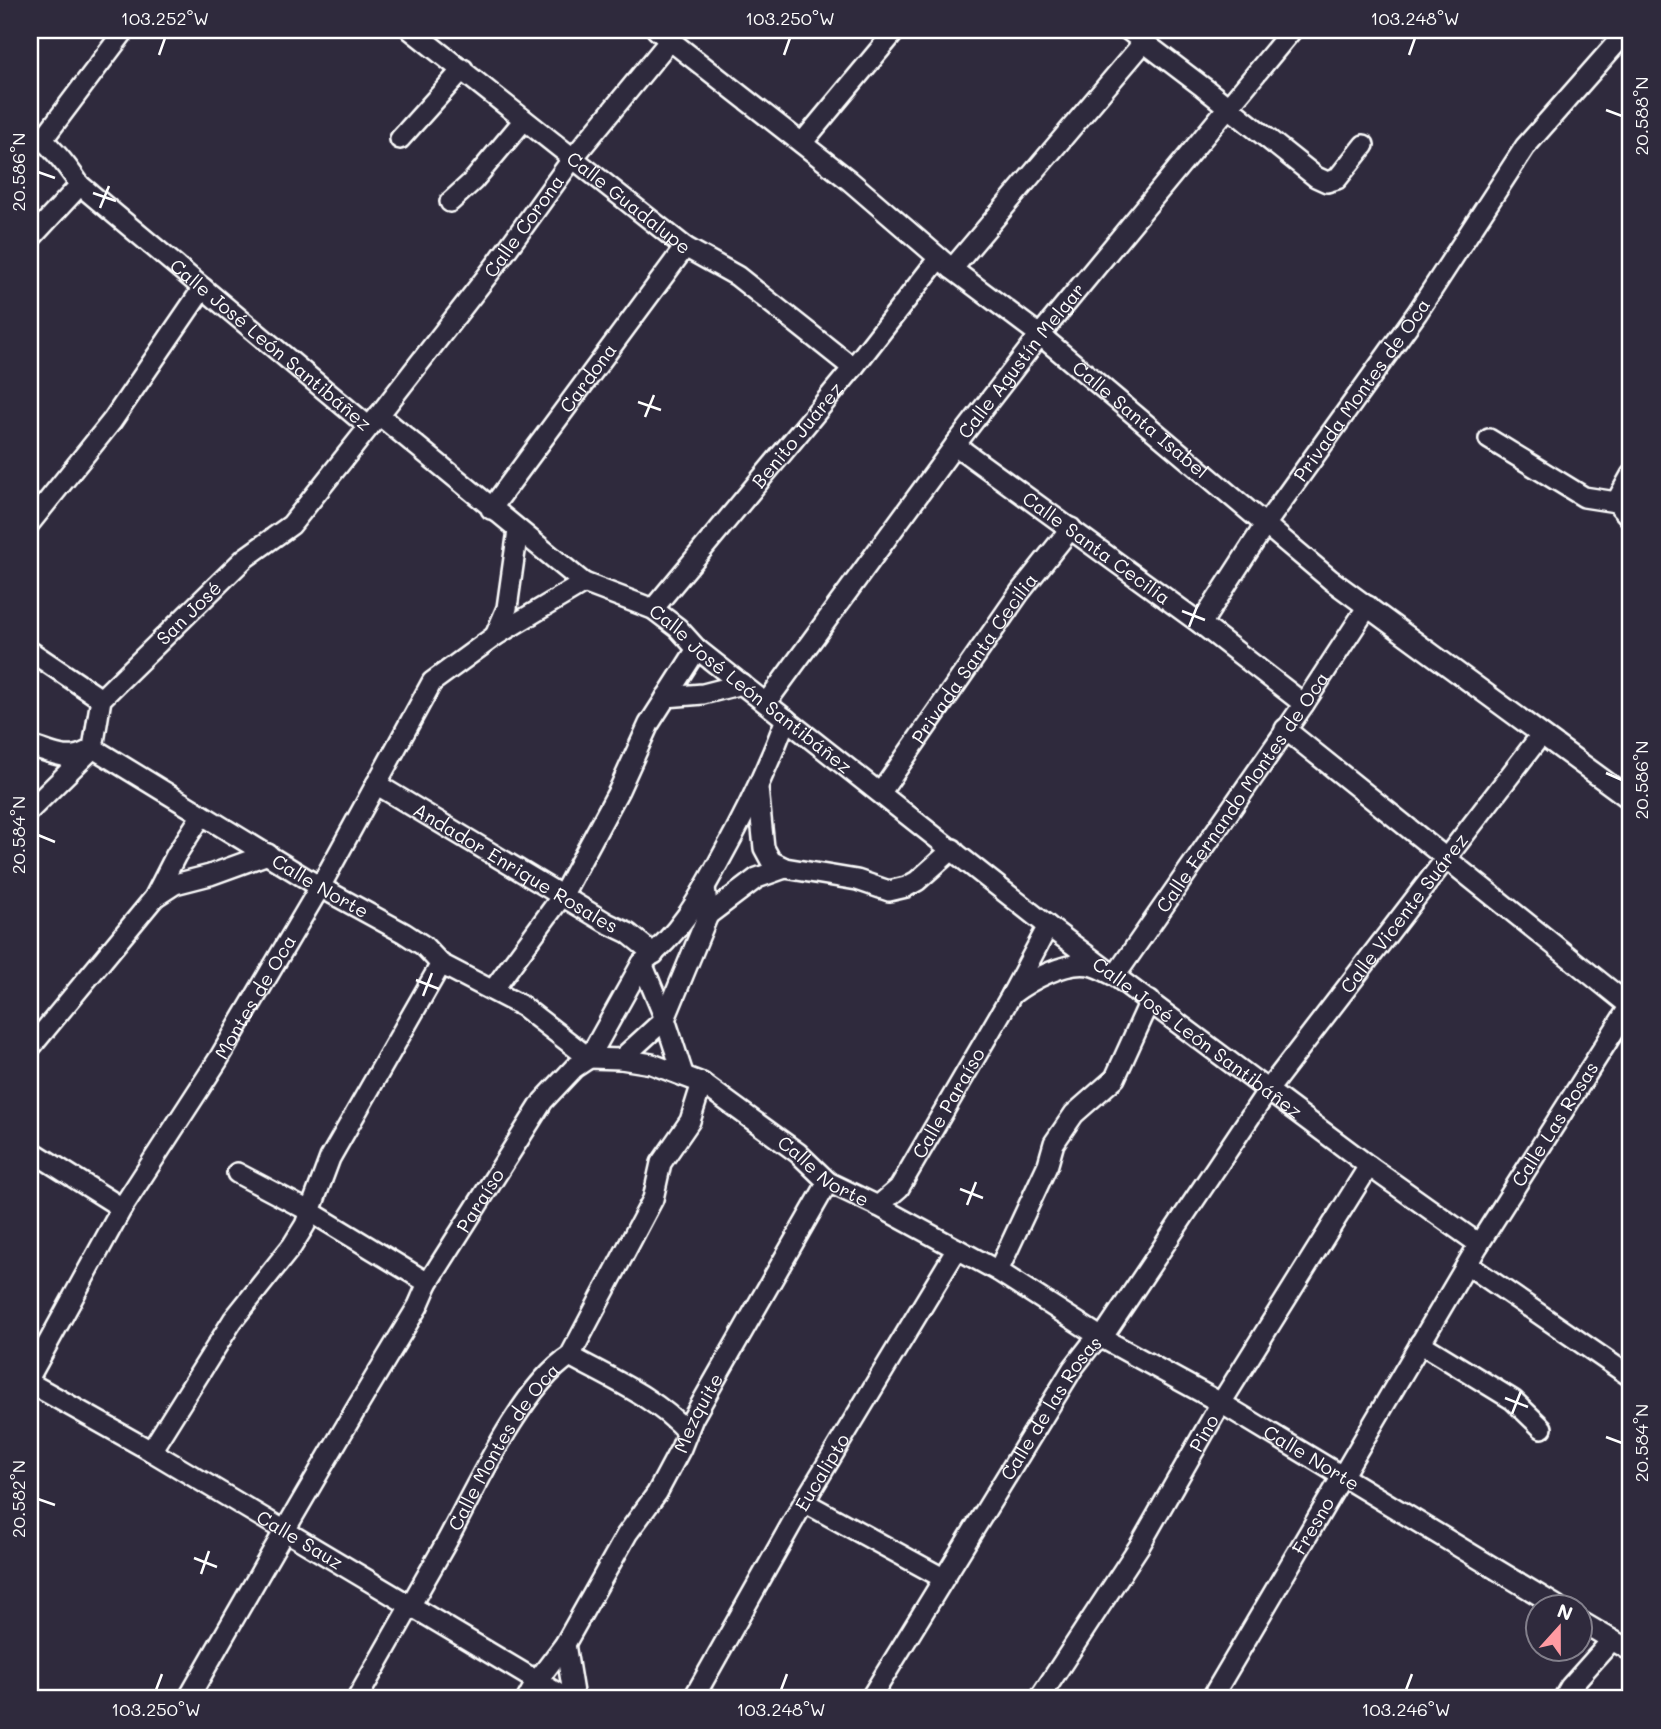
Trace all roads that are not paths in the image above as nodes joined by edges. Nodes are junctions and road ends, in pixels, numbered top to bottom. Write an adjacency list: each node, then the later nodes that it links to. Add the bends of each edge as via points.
1 (125, 30): 12 (street)
2 (411, 30): 9 (street, Calle Guadalupe)
3 (896, 30): 14 (street)
4 (1128, 30): 8 (street)
5 (1292, 30): 10 (street, Calle Agustín Melgar)
6 (1628, 30): 33 (street, Privada Montes de Oca, via 1525,147 1417,313)
7 (664, 35): 14 (street, Calle Santa Isabel); 16 (street, Calle Corona)
8 (1144, 42): 10 (street); 21 (street, Benito Juárez)
9 (463, 69): 11 (street, Calle Guadalupe); 13 (street)
10 (1228, 106): 15 (street, via 1327,182 1337,178); 23 (street, Calle Agustín Melgar)
11 (524, 120): 16 (street, Calle Guadalupe); 18 (street)
12 (36, 134): 17 (street, Calle José León Santibáñez)
13 (400, 139)
14 (802, 143): 21 (street, Calle Santa Isabel)
15 (1364, 145)
16 (573, 158): 20 (street, Calle Guadalupe); 25 (street, Calle Corona)
17 (80, 185): 19 (street); 22 (street, Calle José León Santibáñez)
18 (450, 202)
19 (30, 239)
20 (685, 247): 24 (street, Calle Guadalupe, via 737,275); 30 (street, Cardona)
21 (946, 264): 23 (street, Calle Santa Isabel); 24 (street, Benito Juárez)
22 (203, 288): 25 (street, Calle José León Santibáñez); 32 (street, via 112,421)
23 (1040, 335): 27 (street, Calle Agustín Melgar); 33 (street, Calle Santa Isabel)
24 (853, 368): 38 (street, Benito Juárez)
25 (374, 421): 30 (street, Calle José León Santibáñez); 45 (street, San José, via 290,524 245,558)
26 (1489, 439): 29 (street, via 1584,497)
27 (955, 444): 34 (street, Calle Santa Cecilia); 46 (street, Calle Agustín Melgar)
28 (1631, 475): 29 (street)
29 (1616, 502): 31 (street)
30 (491, 509): 35 (street, Calle José León Santibáñez)
31 (1631, 519)
32 (30, 523)
33 (1265, 525): 37 (street, Calle Santa Isabel); 39 (street)
34 (1071, 528): 39 (street, Calle Santa Cecilia); 55 (street, Privada Santa Cecilia, via 1020,592)
35 (518, 530): 36 (street, Calle José León Santibáñez); 40 (street, via 507,608)
36 (584, 583): 38 (street, Calle José León Santibáñez); 40 (street, Montes de Oca)
37 (1368, 606): 47 (street, Calle Fernando Montes de Oca); 50 (street, Calle Santa Isabel)
38 (653, 609): 41 (street, Calle José León Santibáñez)
39 (1201, 624): 47 (street, Calle Santa Cecilia)
40 (495, 636): 53 (street, Montes de Oca, via 432,682)
41 (697, 649): 43 (street, Calle José León Santibáñez); 44 (street)
42 (30, 651): 45 (street)
43 (742, 684): 44 (street); 46 (street, Calle José León Santibáñez)
44 (666, 697): 65 (street)
45 (102, 699): 52 (street)
46 (766, 703): 48 (street, Calle José León Santibáñez)
47 (1304, 704): 49 (street, Calle Fernando Montes de Oca)
48 (786, 719): 54 (street, Paraíso); 55 (street, Calle José León Santibáñez)
49 (1286, 729): 61 (street); 71 (street, Calle Fernando Montes de Oca)
50 (1541, 736): 56 (street, Calle Santa Isabel); 61 (street, Calle Vicente Suárez)
51 (30, 746): 52 (street, via 63,757 77,757)
52 (93, 748): 57 (street); 58 (street, Calle Norte)
53 (376, 784): 63 (street, Montes de Oca); 65 (street, Andador Enrique Rosales)
54 (758, 788): 62 (street, via 764,848 771,861); 64 (street, Paraíso)
55 (881, 792): 59 (street, Calle José León Santibáñez)
56 (1631, 800)
57 (30, 810)
58 (202, 815): 60 (street, Calle Norte); 66 (street)
59 (953, 849): 62 (street, via 916,881 889,891 857,880); 68 (street, Calle José León Santibáñez)
60 (268, 854): 63 (street, Calle Norte); 66 (street, via 175,884)
61 (1447, 859): 75 (street); 82 (street, Calle Vicente Suárez)
62 (785, 868): 67 (street, via 757,878)
63 (320, 887): 70 (street, Calle Norte, via 404,933); 88 (street, Montes de Oca, via 218,1060)
64 (705, 887): 67 (street); 69 (street, Paraíso, via 690,913)
65 (562, 896): 69 (street, Andador Enrique Rosales, via 628,933); 72 (street)
66 (154, 898): 77 (street)
67 (708, 915): 76 (street)
68 (1048, 926): 71 (street, Calle José León Santibáñez); 73 (street, Calle Paraíso)
69 (648, 958): 76 (street); 78 (street, Paraíso)
70 (441, 964): 72 (street, Calle Norte); 89 (street, via 330,1158)
71 (1115, 976): 73 (street, Calle Paraíso, via 1091,965 1078,965 1034,978); 74 (street, Calle José León Santibáñez)
72 (493, 990): 78 (street, Calle Norte, via 522,1006)
73 (1012, 994): 87 (street, Calle Paraíso, via 899,1188)
74 (1150, 1001): 82 (street, Calle José León Santibáñez); 93 (street, via 1115,1078 1074,1114 1054,1143)
75 (1630, 1005): 90 (street, Calle Las Rosas)
76 (666, 1019): 79 (street); 80 (street)
77 (30, 1048)
78 (589, 1058): 79 (street, Calle Norte); 94 (street, Paraíso, via 573,1068 543,1101)
79 (621, 1059): 80 (street, Calle Norte)
80 (683, 1074): 81 (street, Calle Norte)
81 (702, 1083): 86 (street, Calle Norte, via 798,1153); 97 (street, Calle Montes de Oca, via 690,1121 661,1163 653,1199)
82 (1268, 1090): 84 (street, Calle José León Santibáñez); 95 (street, Calle de las Rosas)
83 (30, 1150): 88 (street)
84 (1369, 1166): 90 (street, Calle José León Santibáñez); 101 (street, Pino)
85 (237, 1173): 89 (street)
86 (828, 1182): 87 (street, Calle Norte); 103 (street, Mezquite)
87 (878, 1206): 91 (street, Calle Norte)
88 (122, 1208): 98 (street, Montes de Oca)
89 (311, 1212): 94 (street); 104 (street, via 292,1246 233,1320)
90 (1479, 1244): 92 (street, Fresno)
91 (957, 1250): 93 (street, Calle Norte); 106 (street, Eucalipto)
92 (1468, 1265): 96 (street, Fresno); 99 (street)
93 (998, 1271): 95 (street, Calle Norte)
94 (428, 1283): 107 (street, Paraíso)
95 (1102, 1338): 101 (street, Calle Norte); 108 (street, Calle de las Rosas, via 1073,1368)
96 (1420, 1343): 102 (street, via 1513,1400); 105 (street, Fresno)
97 (570, 1356): 103 (street, via 654,1402); 110 (street, Calle Montes de Oca, via 544,1378 520,1411)
98 (30, 1376)
99 (1631, 1377)
100 (30, 1382): 104 (street, Calle Sauz)
101 (1221, 1403): 105 (street, Calle Norte); 123 (street, Pino, via 1140,1545)
102 (1542, 1428)
103 (687, 1432): 113 (street, Mezquite, via 657,1493 627,1534)
104 (151, 1451): 107 (street, Calle Sauz)
105 (1344, 1476): 109 (street, Calle Norte); 124 (street, Fresno)
106 (804, 1503): 108 (street); 121 (street, Eucalipto)
107 (285, 1533): 110 (street, Calle Sauz); 116 (street, Paraíso)
108 (943, 1577): 122 (street, Calle de las Rosas)
109 (1534, 1592)
110 (411, 1605): 115 (street, Calle Sauz); 117 (street, Calle Montes de Oca)
111 (1594, 1629): 112 (street)
112 (1612, 1640): 114 (street); 125 (street)
113 (565, 1644): 115 (street, Mezquite); 120 (street)
114 (1631, 1651)
115 (537, 1681): 118 (street, Mezquite); 119 (street, Calle Sauz)
116 (188, 1699)
117 (357, 1699)
118 (527, 1699)
119 (567, 1699)
120 (574, 1699)
121 (693, 1699)
122 (870, 1699)
123 (1039, 1699)
124 (1211, 1699)
125 (1563, 1699)

